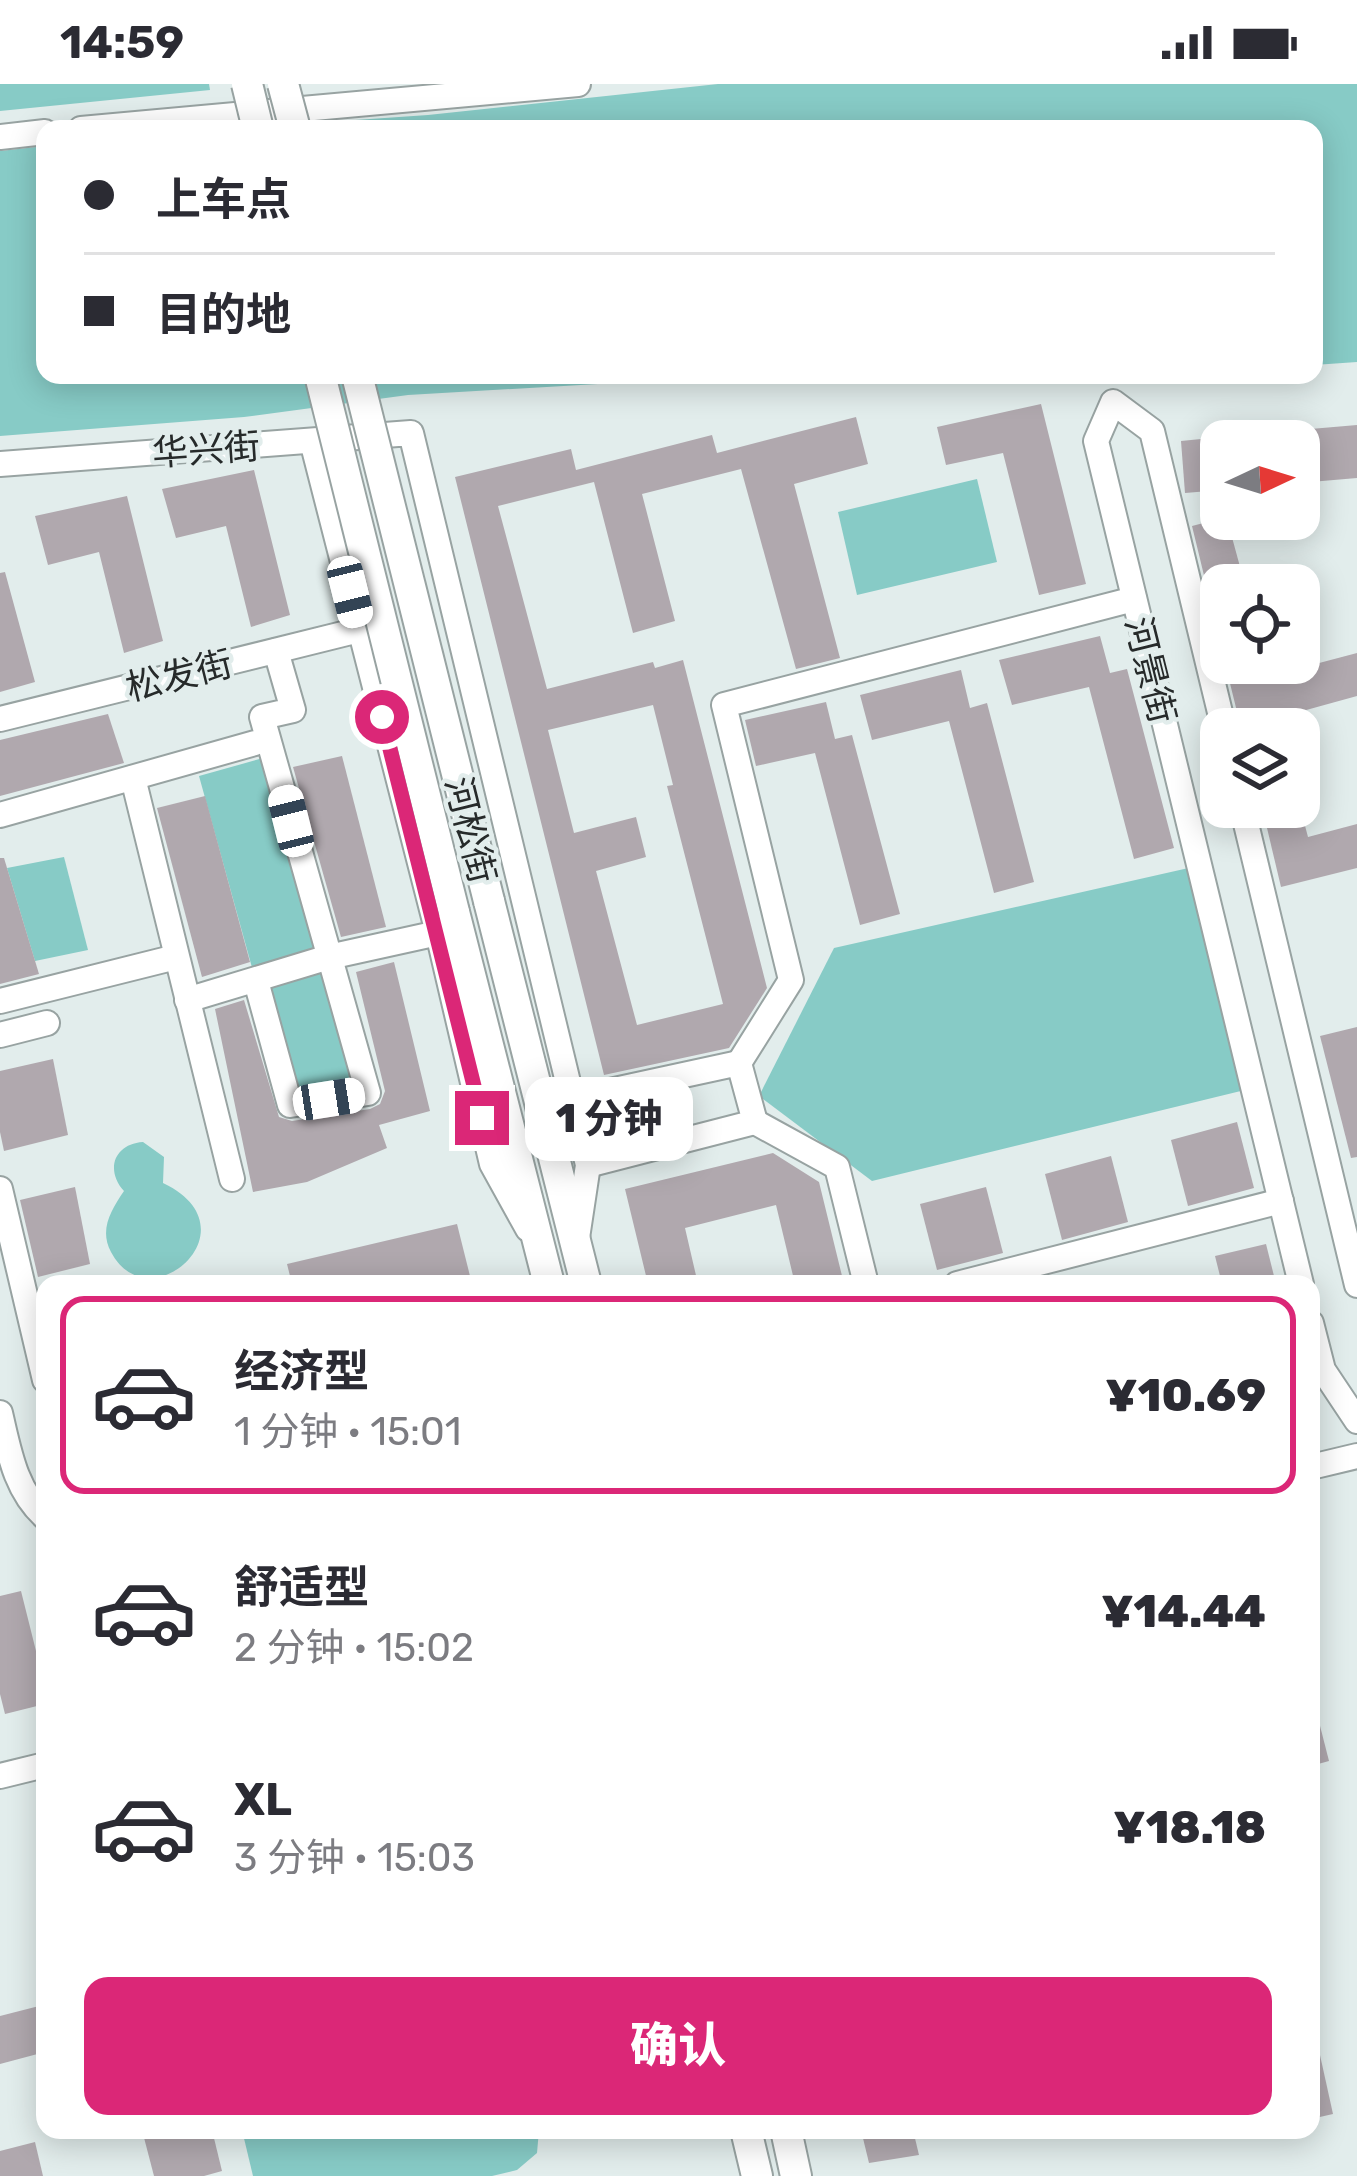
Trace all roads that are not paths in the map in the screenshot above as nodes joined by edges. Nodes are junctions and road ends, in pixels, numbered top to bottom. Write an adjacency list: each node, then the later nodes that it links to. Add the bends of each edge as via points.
1 (247, 84): 4 (main road, bridge)
2 (284, 84): 5 (main road, bridge)
3 (578, 84): 4 (street)
4 (261, 120)
5 (293, 120)
6 (36, 134): 7 (street)
7 (0, 137)
8 (322, 384): 21 (main road, 河松街, bridge)
9 (359, 384): 36 (main road, 河松街, bridge)
10 (312, 441): 11 (street, 华兴街); 13 (street); 30 (street, 华兴街, via 411,433)
11 (0, 464)
12 (1134, 599): 15 (street, 河景街, via 1096,441 1113,402 1152,431); 29 (street, via 724,705 791,980); 35 (street, 河景街)
13 (359, 630): 14 (street, 松发街); 21 (street)
14 (276, 651): 16 (street, 松发街); 23 (street, via 292,710 262,718)
15 (1219, 708)
16 (0, 719)
17 (255, 742): 18 (street)
18 (134, 778): 19 (street); 22 (street)
19 (0, 815)
20 (1247, 828): 42 (street)
21 (446, 923): 23 (street); 37 (main road, 河松街)
22 (176, 957): 25 (street); 26 (street)
23 (329, 957): 24 (street); 24 (street, via 368,1093 290,1105)
24 (256, 981): 25 (street)
25 (187, 1000): 33 (street)
26 (0, 1001)
27 (47, 1023): 28 (street)
28 (0, 1036)
29 (739, 1063): 30 (street); 31 (street)
30 (573, 1099): 32 (street)
31 (754, 1122): 32 (street); 39 (street, via 837,1167)
32 (588, 1165): 36 (street)
33 (232, 1178)
34 (0, 1189): 43 (street)
35 (1280, 1201): 40 (street); 41 (street, 河景街)
36 (577, 1244): 38 (main road, 河松街)
37 (546, 1270)
38 (584, 1275)
39 (864, 1275)
40 (992, 1275)
41 (1299, 1275)
42 (1357, 1285)
43 (36, 1342)
44 (1320, 1358): 46 (street)
45 (0, 1413): 49 (street, via 12,1466)
46 (1357, 1421)
47 (1357, 1456): 48 (street)
48 (1320, 1465)
49 (36, 1509)
50 (36, 1767): 51 (street)
51 (0, 1776)
52 (748, 2139): 54 (main road)
53 (788, 2139): 55 (main road)
54 (757, 2176)
55 (796, 2176)

